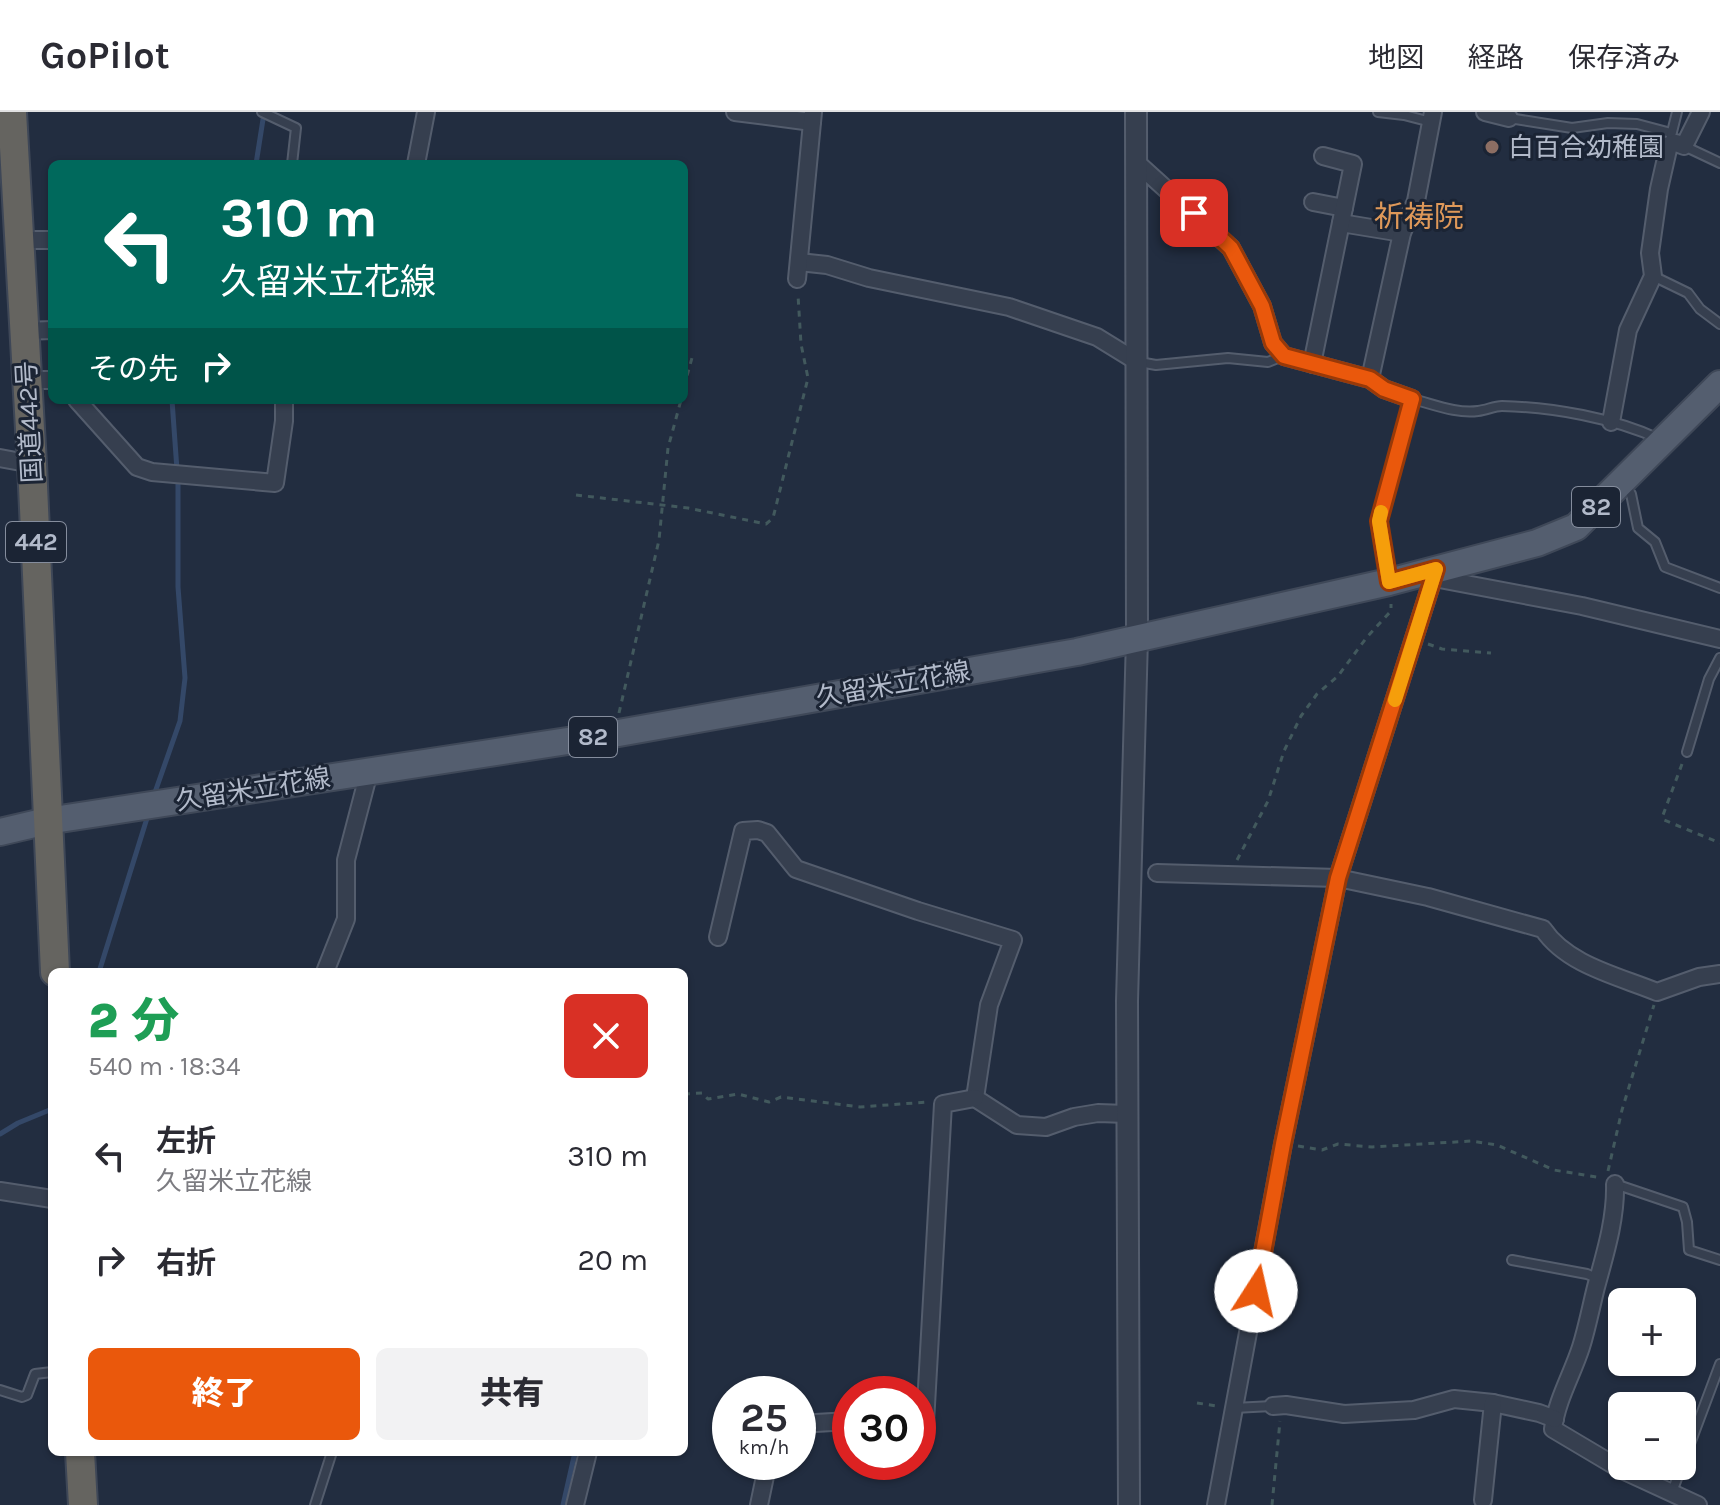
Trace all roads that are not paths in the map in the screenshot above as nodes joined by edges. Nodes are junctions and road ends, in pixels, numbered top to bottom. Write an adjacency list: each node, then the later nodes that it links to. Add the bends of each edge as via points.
1 (12, 112): 15 (highway, 国道442号 / 442)
2 (262, 112): 16 (lane, via 296,128)
3 (426, 112): 17 (street)
4 (735, 112): 10 (street)
5 (1136, 112): 18 (street)
6 (1378, 112): 11 (lane)
7 (1485, 112): 12 (street)
8 (1677, 112): 13 (lane)
9 (1701, 112): 13 (street)
10 (812, 117): 29 (street, via 798,271 827,265 1009,307 1097,337)
11 (1432, 117): 22 (street, via 1416,201)
12 (1509, 118): 13 (lane, via 1572,128 1637,124)
13 (1675, 141): 19 (lane); 25 (street, via 1659,189 1650,253)
14 (1323, 156): 21 (street, via 1353,164)
15 (7, 160): 23 (highway, 国道442号 / 442)
16 (292, 160)
17 (417, 160)
18 (1136, 162): 28 (street, via 1231,248 1262,306 1273,343); 29 (street)
19 (1720, 163)
20 (1313, 202): 21 (street)
21 (1343, 216): 22 (street); 30 (street)
22 (1402, 233): 31 (street)
23 (19, 240): 24 (street); 27 (highway, 国道442号 / 442)
24 (48, 240)
25 (1653, 276): 26 (lane, via 1688,293); 37 (street, via 1628,330)
26 (1720, 324)
27 (38, 330): 32 (highway, 国道442号 / 442)
28 (1284, 356): 29 (lane, via 1268,362); 30 (street)
29 (1136, 361): 45 (street)
30 (1312, 364): 31 (street)
31 (1370, 379): 34 (street)
32 (40, 380): 40 (highway, 国道442号 / 442)
33 (1720, 384): 38 (main road, 久留米立花線 / 82)
34 (1412, 399): 37 (lane, via 1459,411 1499,406); 43 (lane, via 1379,521)
35 (81, 404): 36 (street, via 137,467 275,483)
36 (284, 404)
37 (1611, 422): 38 (lane)
38 (1664, 441): 41 (main road, 久留米立花線 / 82)
39 (0, 458): 40 (street)
40 (32, 464): 50 (highway, 国道442号 / 442)
41 (1621, 482): 42 (main road, 久留米立花線 / 82, via 1576,527); 44 (lane, via 1631,494 1638,528 1655,542 1665,567)
42 (1435, 573): 43 (main road, 久留米立花線 / 82); 46 (street); 53 (street)
43 (1389, 582): 45 (main road, 久留米立花線 / 82)
44 (1720, 588)
45 (1137, 638): 49 (main road, 久留米立花線 / 82, via 613,734); 59 (street)
46 (1720, 639)
47 (1720, 658): 48 (lane)
48 (1687, 752)
49 (369, 772): 50 (main road, 久留米立花線 / 82); 56 (street, via 346,860 346,919)
50 (47, 821): 51 (main road, 久留米立花線 / 82); 55 (highway, 国道442号 / 442)
51 (0, 832)
52 (1157, 873): 53 (street)
53 (1338, 878): 57 (street, via 1543,929 1574,958 1657,992); 72 (street)
54 (718, 937): 58 (street, via 738,824 767,833 796,869 1013,940 989,1005)
55 (55, 968)
56 (327, 968)
57 (1720, 974)
58 (975, 1098): 59 (street, via 1017,1125 1046,1127 1098,1113); 68 (street, via 943,1104)
59 (1127, 1114): 84 (street)
60 (1613, 1181): 64 (lane, via 1683,1207 1689,1250); 65 (street, via 1616,1203)
61 (0, 1191): 62 (street)
62 (48, 1198)
63 (1512, 1260): 65 (lane)
64 (1720, 1260)
65 (1599, 1279): 73 (street)
66 (1720, 1364): 78 (lane)
67 (48, 1372): 69 (lane, via 35,1374 22,1397)
68 (928, 1376)
69 (0, 1390)
70 (1493, 1403): 71 (street, via 1454,1399 1414,1410 1344,1414); 73 (street); 79 (street)
71 (1277, 1406): 72 (lane)
72 (1234, 1408): 85 (street)
73 (1555, 1419): 78 (street, via 1553,1429)
74 (80, 1456): 80 (highway)
75 (331, 1456): 81 (lane)
76 (587, 1456): 82 (street)
77 (764, 1480): 83 (street)
78 (1672, 1492): 86 (street)
79 (1483, 1500)
80 (83, 1505)
81 (315, 1505)
82 (575, 1505)
83 (759, 1505)
84 (1129, 1505)
85 (1216, 1505)
86 (1698, 1505)

